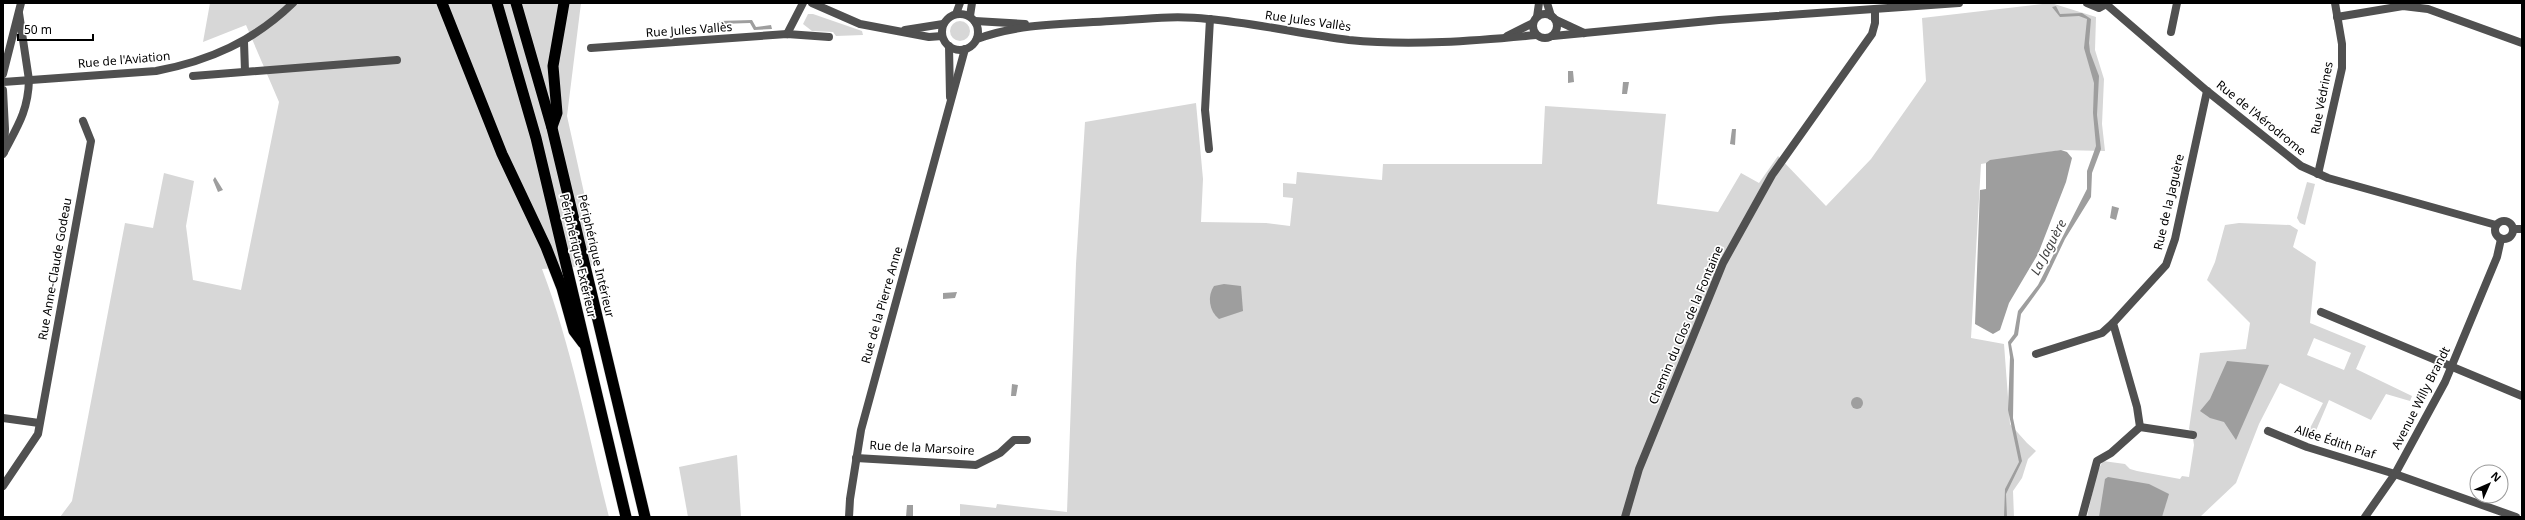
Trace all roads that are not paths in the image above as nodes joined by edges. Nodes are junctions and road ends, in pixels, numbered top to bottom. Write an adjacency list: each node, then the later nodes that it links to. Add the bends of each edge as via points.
1 (21, 3): 20 (street)
2 (293, 3): 39 (street, Rue de l'Aviation, via 273,22)
3 (442, 3): 63 (highway, via 502,154 546,247 562,288 574,331)
4 (497, 3): 63 (highway, Périphérique Extérieur, via 536,138)
5 (516, 3): 54 (highway, Périphérique Intérieur)
6 (564, 3): 54 (highway, via 553,66 557,112)
7 (803, 3): 32 (street)
8 (812, 3): 29 (street, via 860,24)
9 (960, 3): 21 (street)
10 (972, 3): 24 (street)
11 (1539, 3): 26 (street)
12 (1547, 3): 23 (street)
13 (1960, 3): 18 (street)
14 (2087, 3): 17 (street, via 2094,7)
15 (2177, 3): 30 (street)
16 (2335, 3): 22 (street, Rue Védrines)
17 (2107, 4): 51 (street, Rue de l'Aérodrome)
18 (1887, 6): 19 (street)
19 (1875, 10): 31 (street, via 1719,20); 79 (street, Chemin du Clos de la Fontaine, via 1876,23 1872,34 1772,176 1723,263 1639,469)
20 (19, 13): 46 (street); 48 (street)
21 (956, 14): 24 (street); 27 (street)
22 (2337, 16): 40 (street, via 2403,6 2428,9); 57 (street, Rue Védrines, via 2342,44 2342,68)
23 (1553, 18): 26 (street, via 1544,14); 31 (street); 35 (street, via 1557,31)
24 (972, 19): 28 (street, Rue Jules Vallès); 37 (street, via 978,27)
25 (1210, 19): 28 (street, Rue Jules Vallès, via 1161,18); 38 (street, Rue Jules Vallès, via 1349,40 1388,42); 55 (street, via 1205,110)
26 (1535, 20): 33 (street); 38 (street, Rue Jules Vallès)
27 (944, 24): 29 (street); 34 (street)
28 (1039, 25): 37 (street, Rue Jules Vallès, via 996,32)
29 (900, 31): 34 (street, via 928,37)
30 (2171, 32)
31 (1584, 33): 35 (street)
32 (787, 34): 36 (street, Rue Jules Vallès); 42 (street, Rue Jules Vallès)
33 (1536, 35): 35 (street, via 1544,39); 38 (street, Rue Jules Vallès)
34 (942, 36): 41 (street)
35 (1553, 36)
36 (829, 37)
37 (977, 39): 43 (street)
38 (1502, 39)
39 (244, 42): 45 (street); 48 (street, Rue de l'Aviation, via 192,63 156,71)
40 (2522, 43)
41 (949, 46): 43 (street); 52 (street, Rue de la Pierre Anne)
42 (592, 48)
43 (965, 49): 52 (street, Rue de la Pierre Anne)
44 (397, 60): 45 (street)
45 (244, 71): 47 (street)
46 (3, 74)
47 (193, 76)
48 (29, 80): 49 (street, Rue de l'Aviation); 56 (street, via 26,106 16,133)
49 (3, 82)
50 (3, 90): 56 (street)
51 (2207, 91): 57 (street, Rue de l'Aérodrome, via 2291,160); 62 (street, Rue de la Jaguère, via 2175,239 2166,265)
52 (951, 102): 73 (street, Rue de la Pierre Anne, via 874,378)
53 (83, 121): 68 (street, Rue Anne-Claude Godeau, via 91,141)
54 (552, 128): 77 (highway, Périphérique Intérieur)
55 (1209, 149)
56 (3, 154)
57 (2318, 174): 58 (street, Rue de l'Aérodrome)
58 (2496, 226): 59 (street, via 2504,220); 60 (street, via 2495,233)
59 (2518, 229): 60 (street, via 2510,238)
60 (2501, 239): 65 (street, Avenue Willy Brandt, via 2497,257)
61 (2321, 312): 65 (street)
62 (2113, 323): 64 (street, Rue de la Jaguère, via 2102,334); 69 (street, via 2137,407)
63 (585, 346): 76 (highway, Périphérique Extérieur)
64 (2036, 354)
65 (2452, 367): 66 (street); 74 (street, Avenue Willy Brandt)
66 (2522, 396)
67 (3, 418): 68 (street)
68 (39, 423): 75 (street, Rue Anne-Claude Godeau, via 38,434)
69 (2140, 427): 71 (street); 80 (street, via 2097,461)
70 (2268, 431): 74 (street, Allée Édith Piaf, via 2307,448)
71 (2193, 435)
72 (1027, 440): 73 (street, Rue de la Marsoire, via 1014,440 1000,453 976,465)
73 (856, 458): 78 (street, Rue de la Pierre Anne)
74 (2395, 474): 81 (street, Avenue Willy Brandt); 82 (street, Allée Édith Piaf)
75 (3, 486)
76 (626, 517)
77 (645, 517)
78 (849, 517)
79 (1625, 517)
80 (2082, 517)
81 (2365, 517)
82 (2516, 517)

